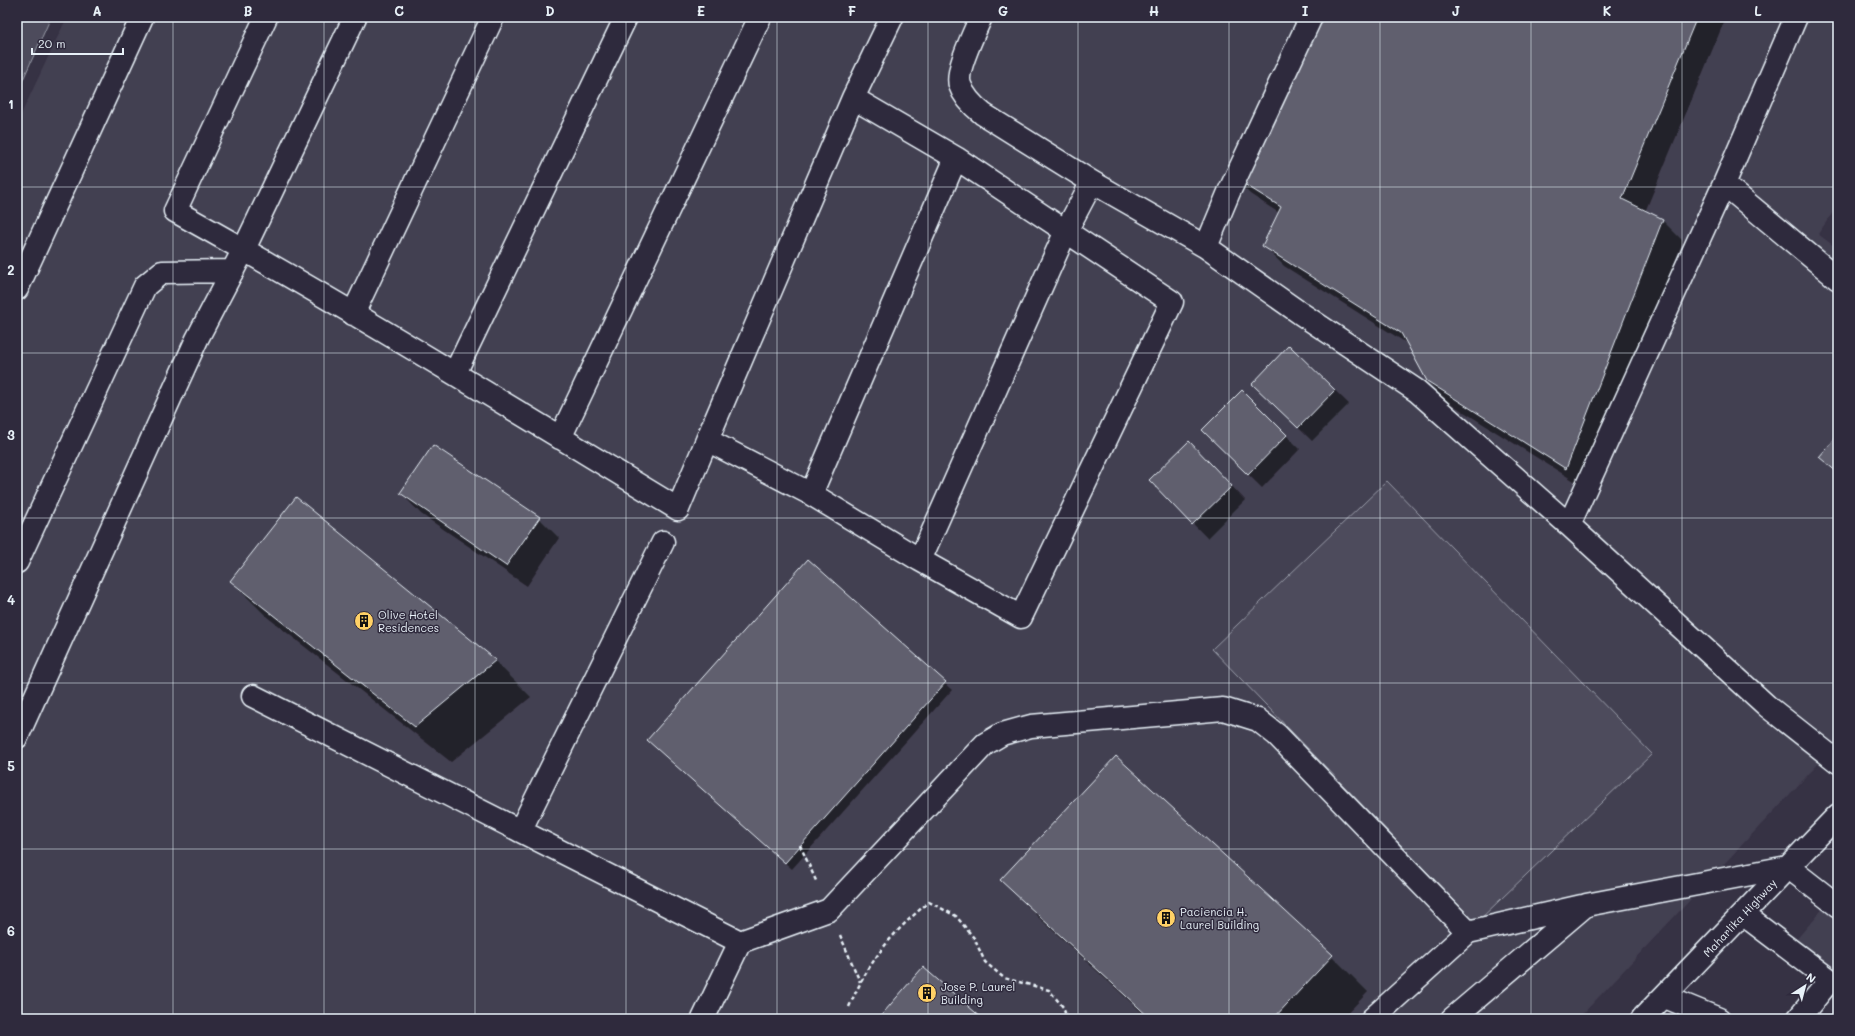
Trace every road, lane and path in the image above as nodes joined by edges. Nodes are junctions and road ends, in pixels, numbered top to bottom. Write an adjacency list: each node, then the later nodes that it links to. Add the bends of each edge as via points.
1 (142, 17): 20 (main road)
2 (266, 17): 17 (main road, via 175,211)
3 (355, 17): 17 (main road)
4 (493, 17): 21 (main road)
5 (626, 17): 22 (main road)
6 (760, 17): 23 (main road)
7 (892, 17): 11 (main road)
8 (981, 17): 13 (main road, via 961,64 959,84 969,101 982,114)
9 (1311, 17): 16 (main road)
10 (1796, 17): 14 (main road)
11 (853, 98): 12 (main road); 24 (main road)
12 (956, 158): 15 (main road); 25 (main road)
13 (1092, 182): 15 (main road); 16 (main road)
14 (1724, 184): 19 (main road); 26 (main road)
15 (1066, 231): 28 (main road); 28 (main road, via 1172,302 1021,617)
16 (1206, 247): 26 (main road, via 1417,391)
17 (244, 249): 18 (main road); 21 (main road)
18 (233, 271): 29 (main road, via 162,272 145,286); 31 (main road, via 197,339)
19 (1838, 279)
20 (17, 289)
21 (353, 314): 22 (main road)
22 (455, 373): 23 (main road)
23 (560, 438): 24 (main road, via 678,509)
24 (707, 440): 25 (main road)
25 (811, 494): 28 (main road)
26 (1569, 525): 32 (main road, via 1767,706)
27 (663, 542): 34 (main road)
28 (920, 560)
29 (17, 562)
30 (253, 696): 34 (main road)
31 (17, 737)
32 (1838, 762)
33 (1838, 815): 35 (main road, Maharlika Highway)
34 (520, 830): 40 (main road)
35 (1788, 867): 36 (main road); 37 (main road); 38 (main road, Maharlika Highway)
36 (1586, 905): 39 (main road); 47 (main road)
37 (1838, 906)
38 (1744, 915): 41 (main road); 42 (main road, Maharlika Highway)
39 (1468, 932): 40 (main road, via 1277,735 1258,720 1223,709 1031,726 1002,734 985,744 829,910); 46 (main road)
40 (740, 942): 44 (main road)
41 (1834, 983): 50 (main road)
42 (1665, 997): 48 (main road, Maharlika Highway); 49 (main road)
43 (849, 1007): 45 (path, via 860,982 886,942 929,902 956,916 974,938 985,962 1004,978 1049,990 1063,1007)
44 (703, 1019)
45 (1067, 1019)
46 (1372, 1019)
47 (1452, 1019)
48 (1642, 1019)
49 (1719, 1019)
50 (1798, 1019)

